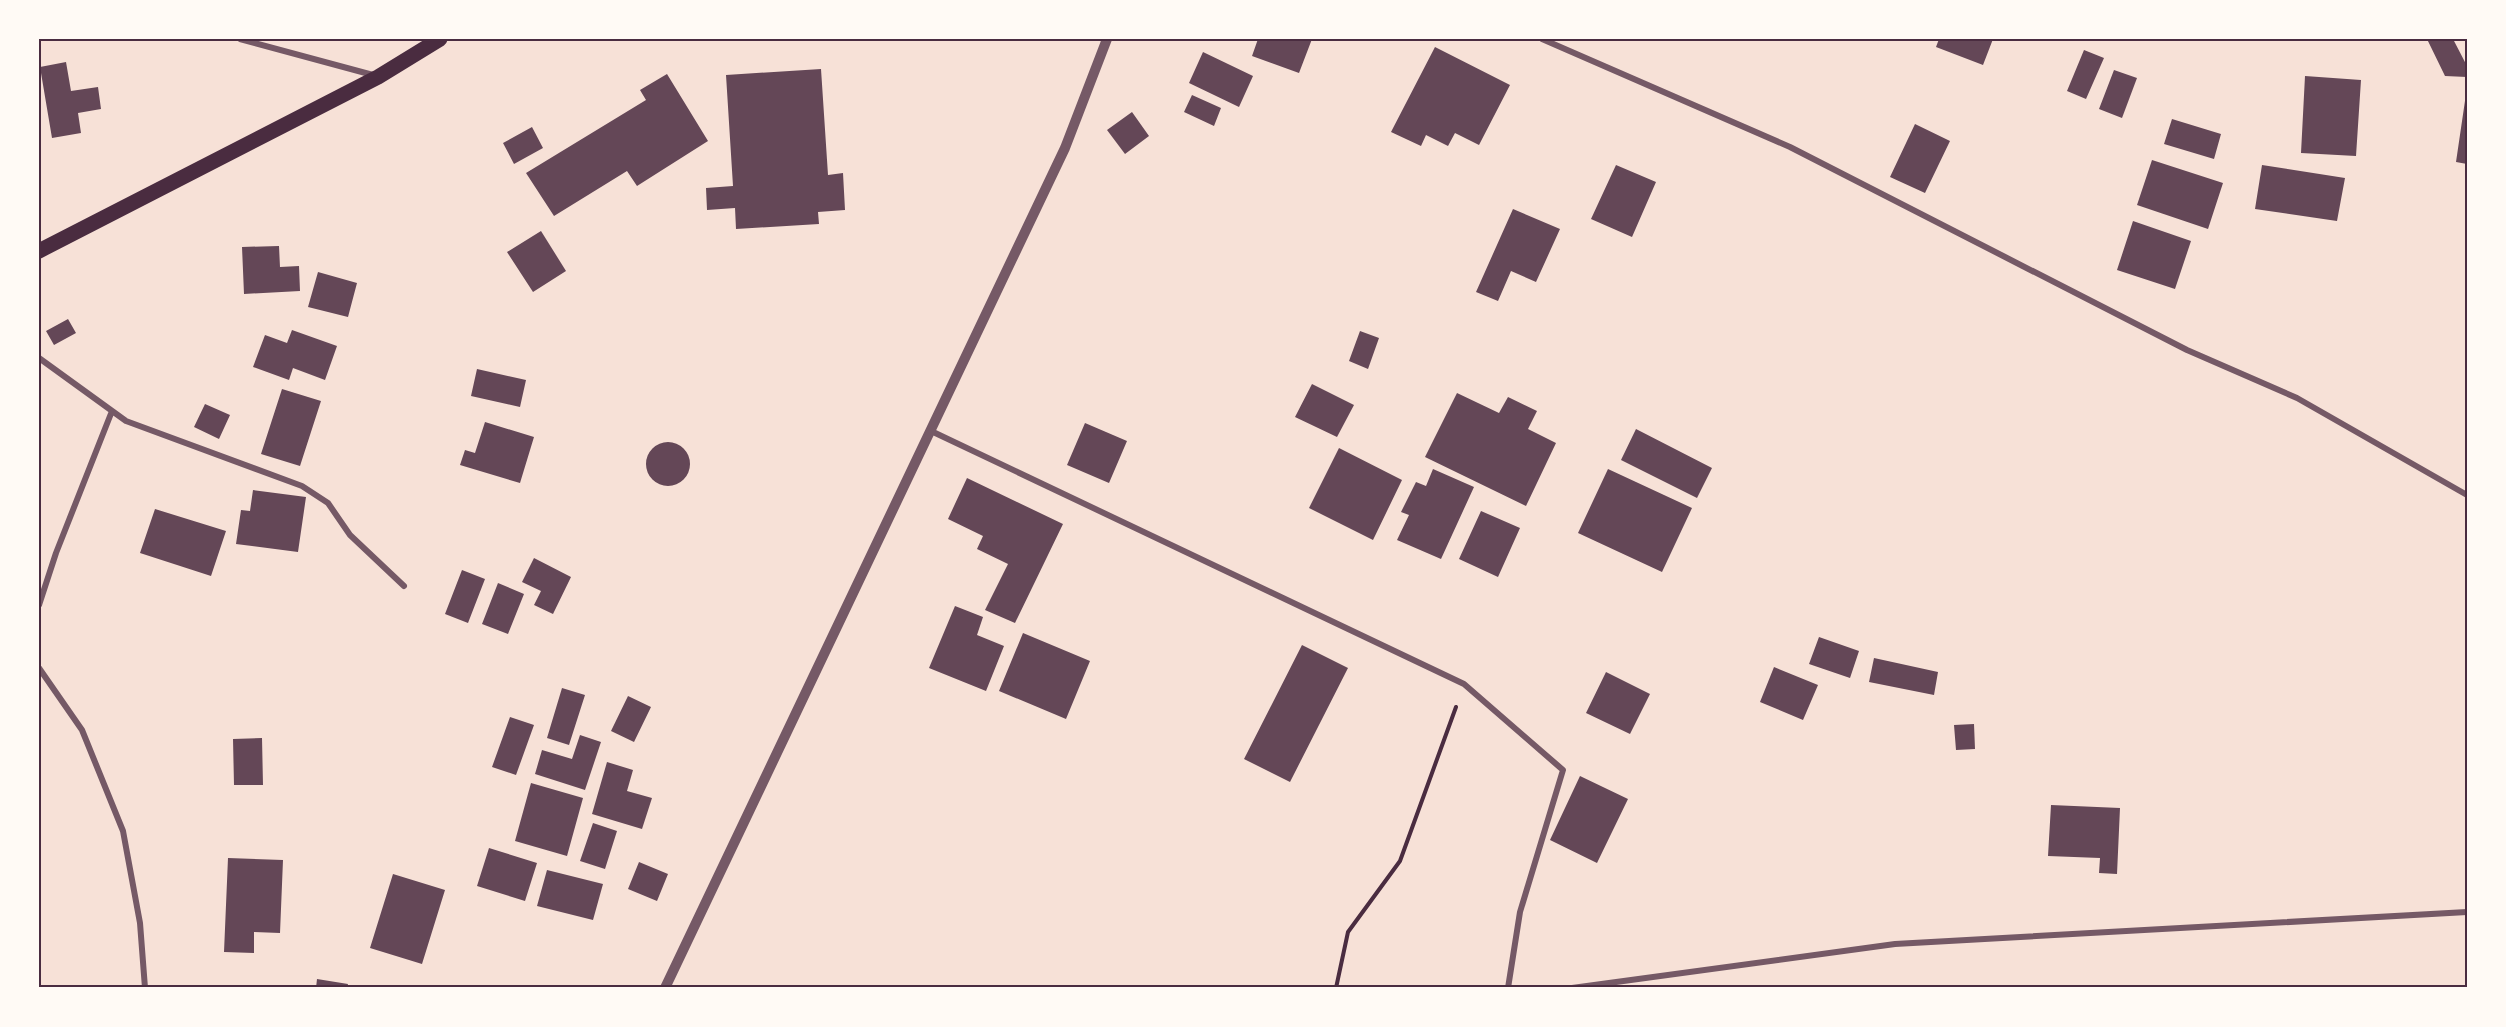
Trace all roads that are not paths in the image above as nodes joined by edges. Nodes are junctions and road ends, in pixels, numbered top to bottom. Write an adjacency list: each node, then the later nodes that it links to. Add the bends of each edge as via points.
1 (240, 39): 5 (street)
2 (440, 39): 5 (main road)
3 (1107, 39): 9 (street, via 1065,148)
4 (1542, 39): 10 (street, via 1790,147 2187,350 2297,398)
5 (378, 77): 6 (main road)
6 (39, 251)
7 (39, 358): 8 (street)
8 (112, 411): 11 (street, via 126,421 302,486 328,503 350,535); 12 (street)
9 (931, 431): 16 (street); 17 (street, via 1464,684 1563,770 1520,912)
10 (2467, 495)
11 (404, 586)
12 (39, 605)
13 (39, 668): 15 (street, via 82,730 123,831 140,923)
14 (2467, 912): 18 (street, via 1895,944)
15 (145, 988)
16 (665, 988)
17 (1508, 988)
18 (1572, 988)

